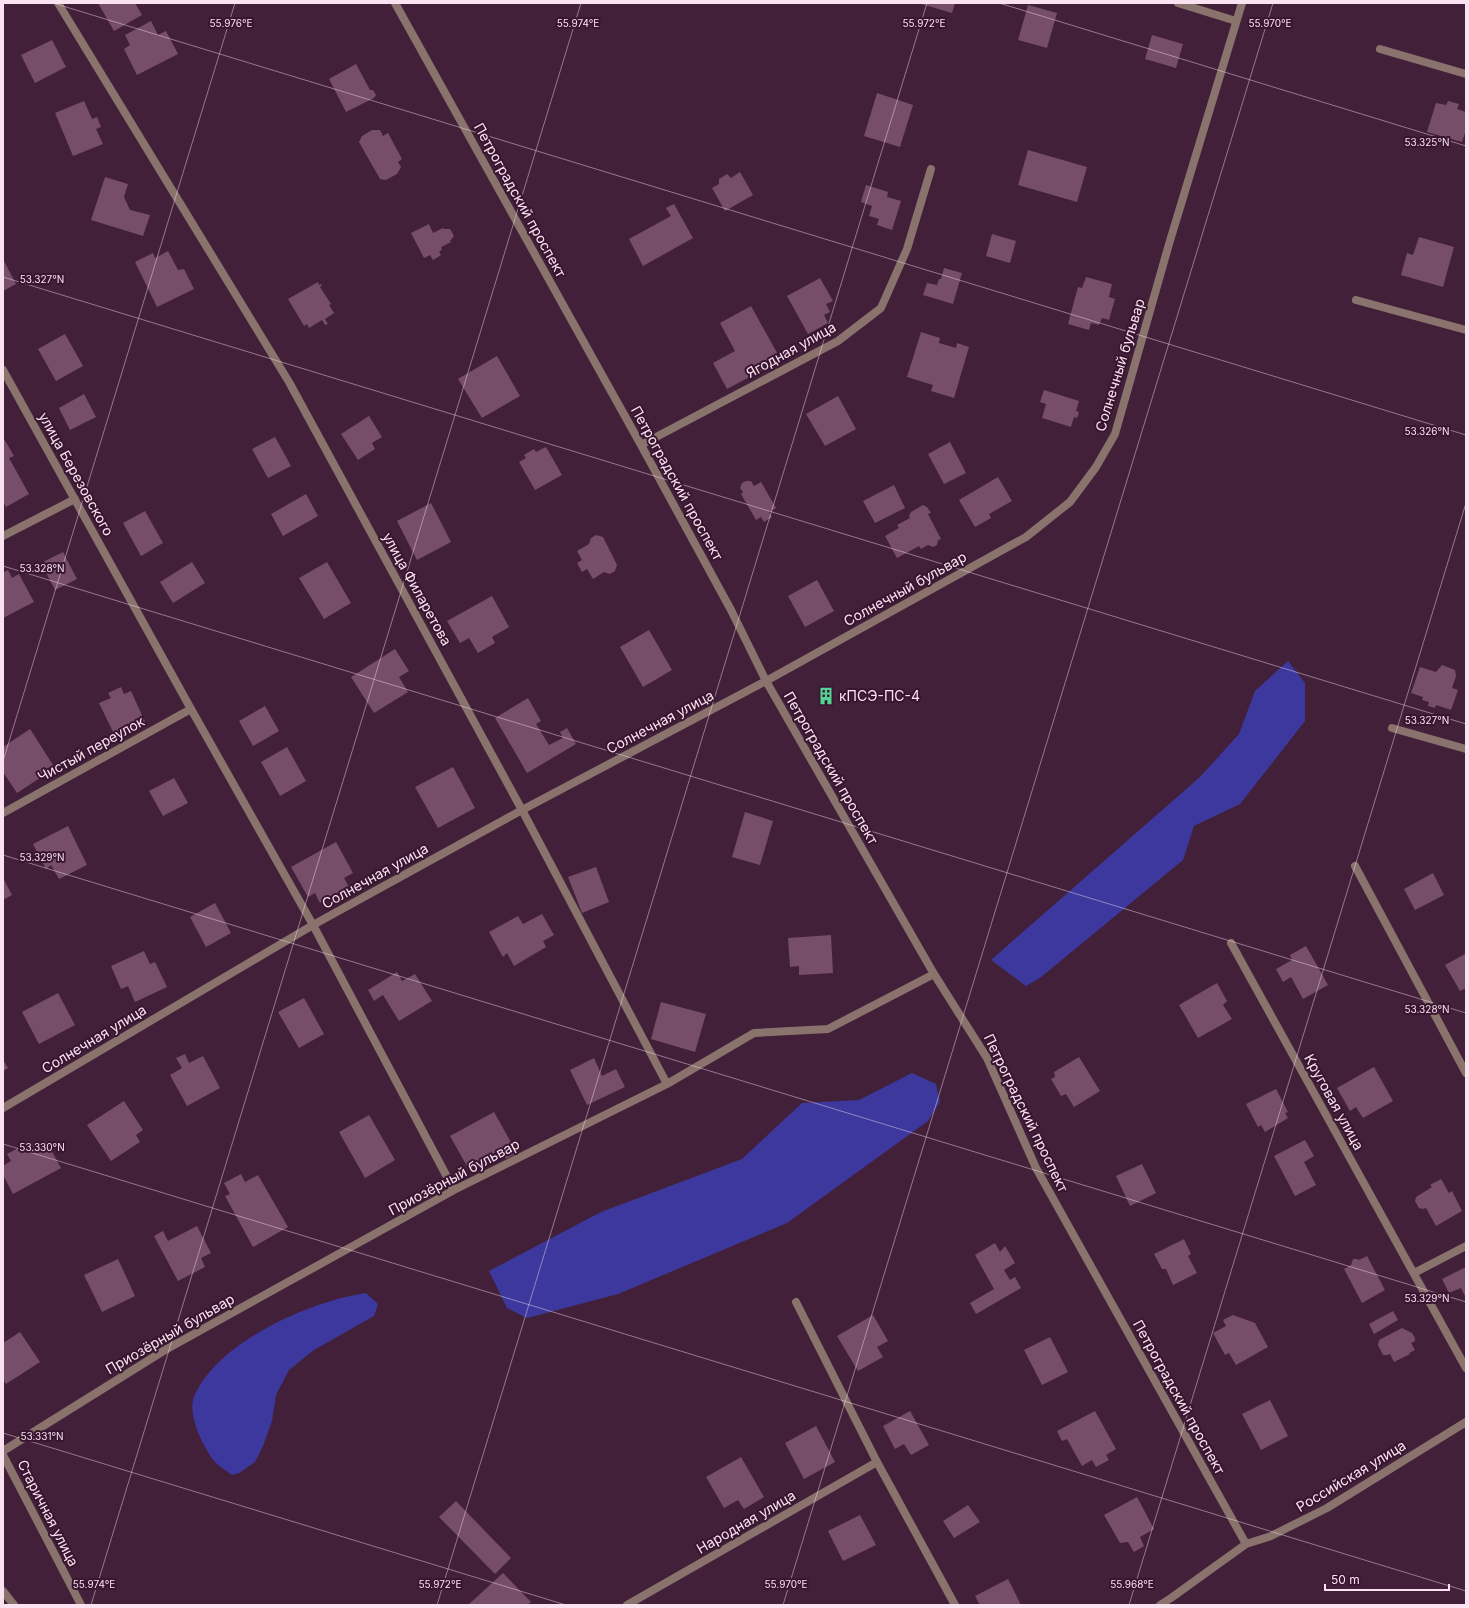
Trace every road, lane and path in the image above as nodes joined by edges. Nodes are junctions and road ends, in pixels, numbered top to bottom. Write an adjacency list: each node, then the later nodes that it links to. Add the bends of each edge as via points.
1 (58, 3): 19 (street, улица Филаретова, via 289,382)
2 (395, 3): 12 (street, Петроградский проспект)
3 (1178, 3): 5 (street)
4 (1242, 3): 5 (street, Солнечный бульвар)
5 (1236, 21): 15 (street, Солнечный бульвар, via 1115,434 1096,467 1070,502 1026,537)
6 (1380, 49): 7 (street)
7 (1466, 74)
8 (931, 168): 12 (street, Ягодная улица, via 907,249 881,308 838,341)
9 (1356, 300): 10 (street)
10 (1466, 330)
11 (3, 370): 13 (street, улица Березовского)
12 (641, 445): 15 (street, Петроградский проспект, via 731,610)
13 (75, 499): 14 (street); 16 (street, улица Березовского)
14 (3, 536)
15 (766, 681): 19 (street, Солнечная улица); 24 (street, Петроградский проспект)
16 (191, 709): 20 (street, Чистый переулок); 22 (street, улица Березовского)
17 (1392, 728): 18 (street)
18 (1466, 749)
19 (522, 810): 22 (street, Солнечная улица); 26 (street, улица Филаретова)
20 (3, 813)
21 (1355, 866): 25 (street)
22 (313, 925): 27 (street, Солнечная улица); 28 (street, улица Березовского)
23 (1231, 943): 30 (street, Круговая улица)
24 (934, 974): 26 (street, Приозёрный бульвар, via 828,1029 754,1033); 37 (street, Петроградский проспект, via 987,1058 1036,1168)
25 (1466, 1073)
26 (666, 1084): 28 (street, Приозёрный бульвар)
27 (3, 1108)
28 (454, 1190): 34 (street, Приозёрный бульвар, via 165,1350)
29 (1466, 1246): 30 (street)
30 (1414, 1273): 32 (street, Круговая улица)
31 (796, 1302): 36 (street)
32 (1466, 1368)
33 (1466, 1422): 37 (street, Российская улица, via 1327,1508 1271,1536)
34 (3, 1451)
35 (3, 1455): 40 (street, Старичная улица)
36 (877, 1462): 41 (street, Народная улица); 42 (street)
37 (1246, 1544): 43 (street, Российская улица)
38 (3, 1591): 39 (street)
39 (14, 1605)
40 (81, 1605)
41 (627, 1605)
42 (955, 1605)
43 (1160, 1605)

